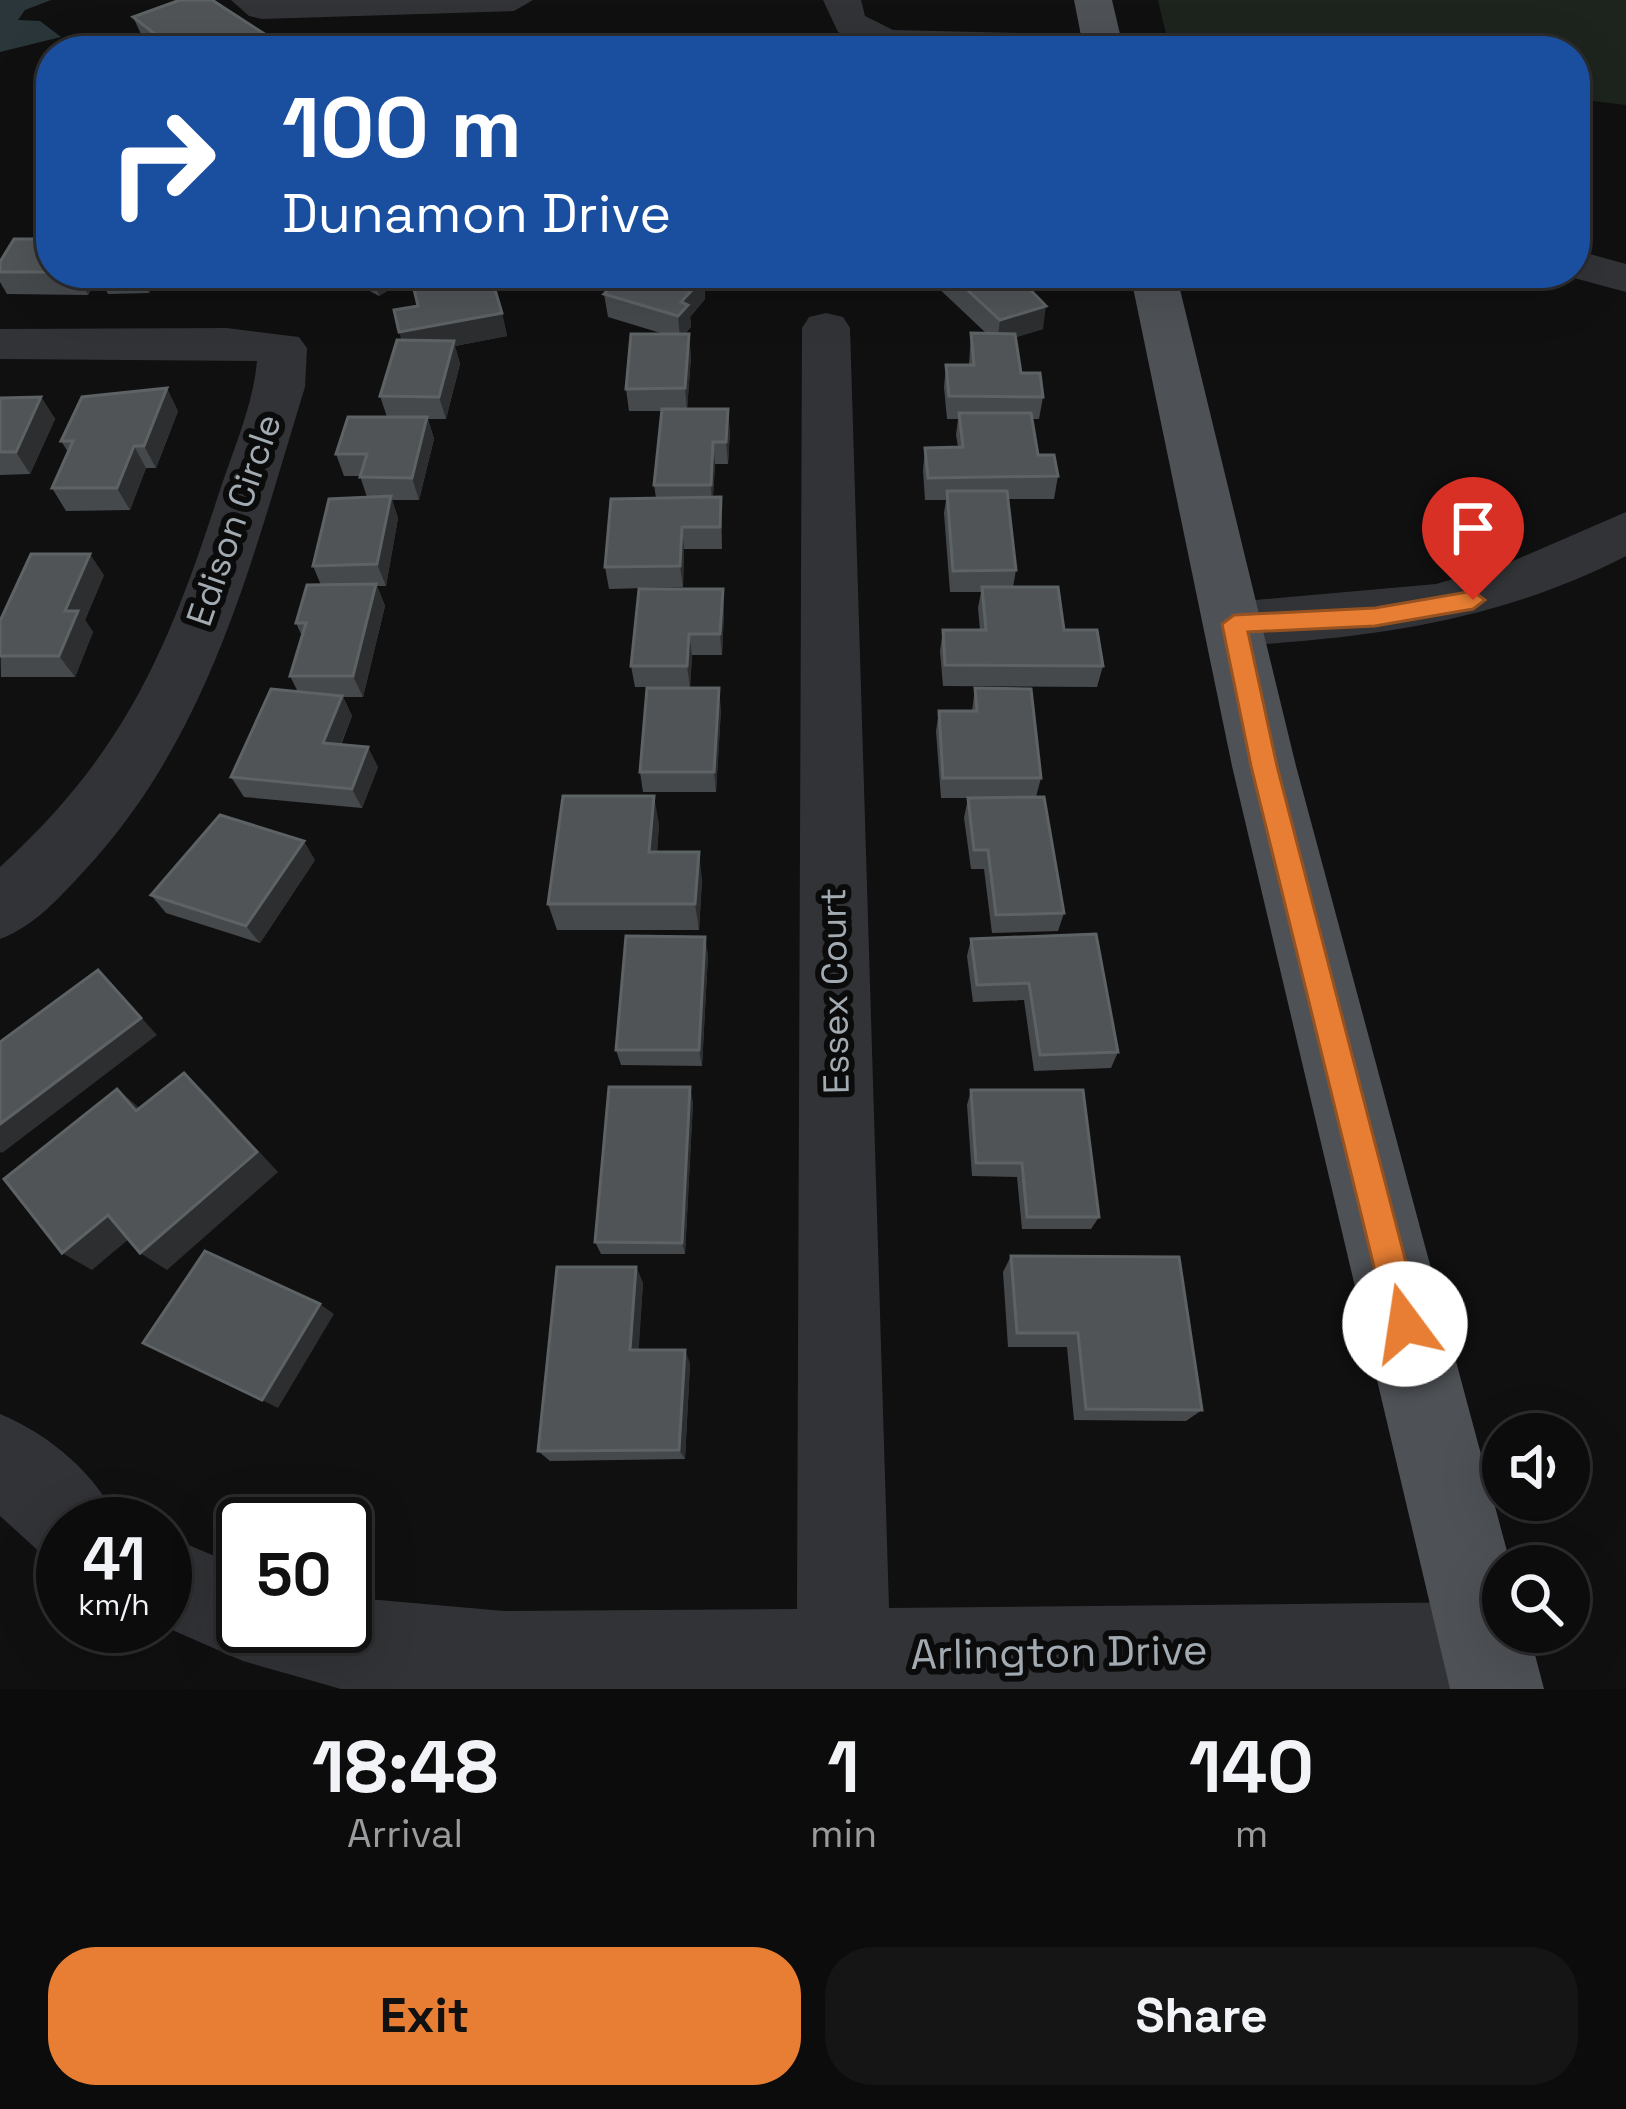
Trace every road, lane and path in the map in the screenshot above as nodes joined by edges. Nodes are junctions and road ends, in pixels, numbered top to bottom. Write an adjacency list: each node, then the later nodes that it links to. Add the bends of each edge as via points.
1 (514, 0): 7 (street, via 386,4)
2 (842, 0): 8 (street, via 843,17)
3 (1009, 0): 9 (street)
4 (1093, 0): 10 (main road)
5 (256, 4): 6 (street)
6 (313, 36)
7 (365, 36)
8 (872, 36)
9 (1012, 36)
10 (1100, 36)
11 (1590, 268): 12 (street)
12 (1626, 278)
13 (1156, 288): 17 (main road)
14 (826, 328): 23 (street, Essex Court)
15 (0, 344): 18 (street, Edison Circle, via 282,348 280,387 170,700 82,830)
16 (1626, 532): 17 (street, via 1525,584 1473,600 1375,617)
17 (1234, 624): 22 (main road)
18 (0, 909)
19 (0, 1457): 20 (street)
20 (44, 1497)
21 (372, 1648): 23 (street, Arlington Drive)
22 (1491, 1669): 23 (street, Arlington Drive)
23 (844, 1672)

